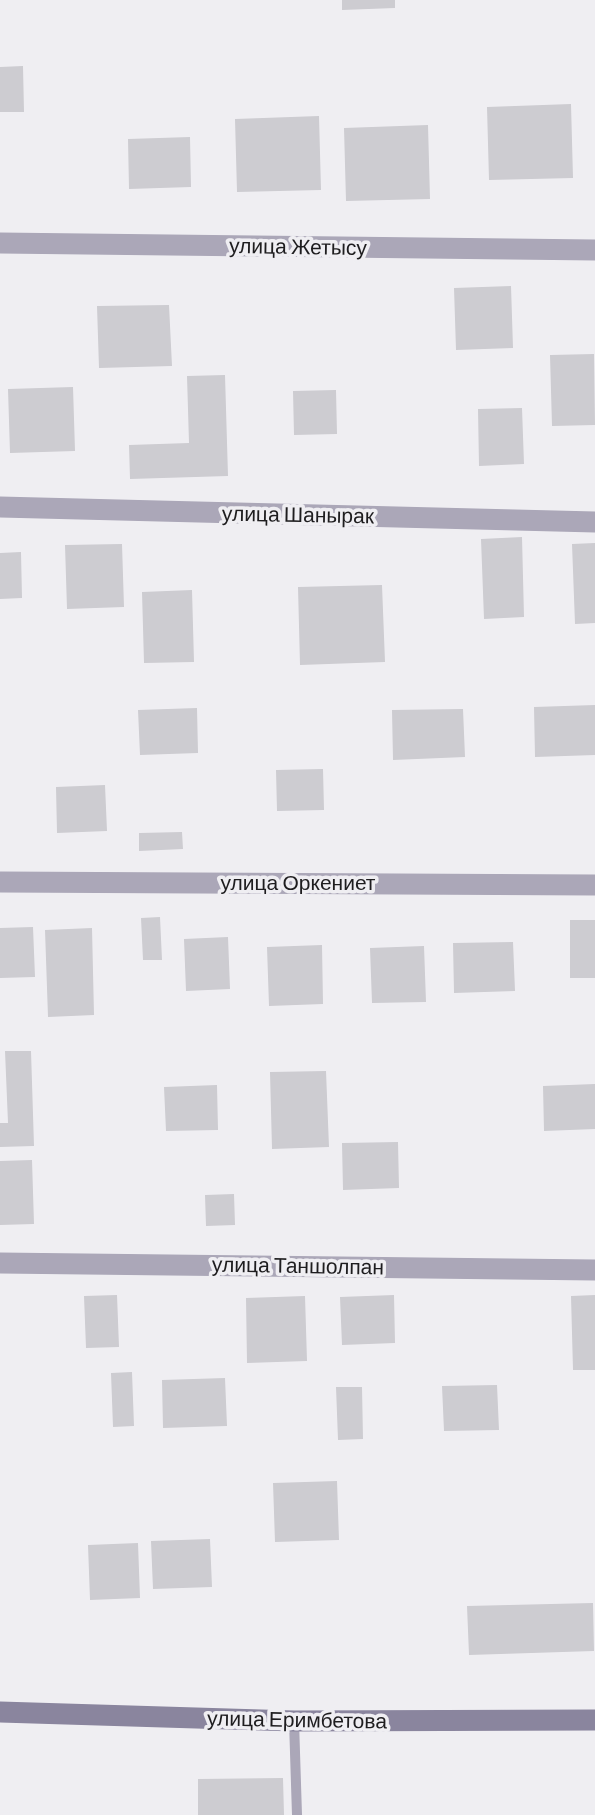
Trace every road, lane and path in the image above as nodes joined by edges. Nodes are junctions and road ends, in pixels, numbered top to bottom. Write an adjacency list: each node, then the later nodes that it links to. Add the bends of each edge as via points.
1 (0, 243): 2 (street, улица Жетысу)
2 (595, 250)
3 (0, 507): 4 (street, улица Шанырак)
4 (595, 522)
5 (0, 882): 6 (street, улица Оркениет)
6 (595, 885)
7 (0, 1263): 8 (street, улица Таншолпан)
8 (595, 1270)
9 (0, 1712): 11 (main road, улица Еримбетова)
10 (595, 1720): 11 (main road, улица Еримбетова)
11 (294, 1721): 12 (lane)
12 (297, 1815)

